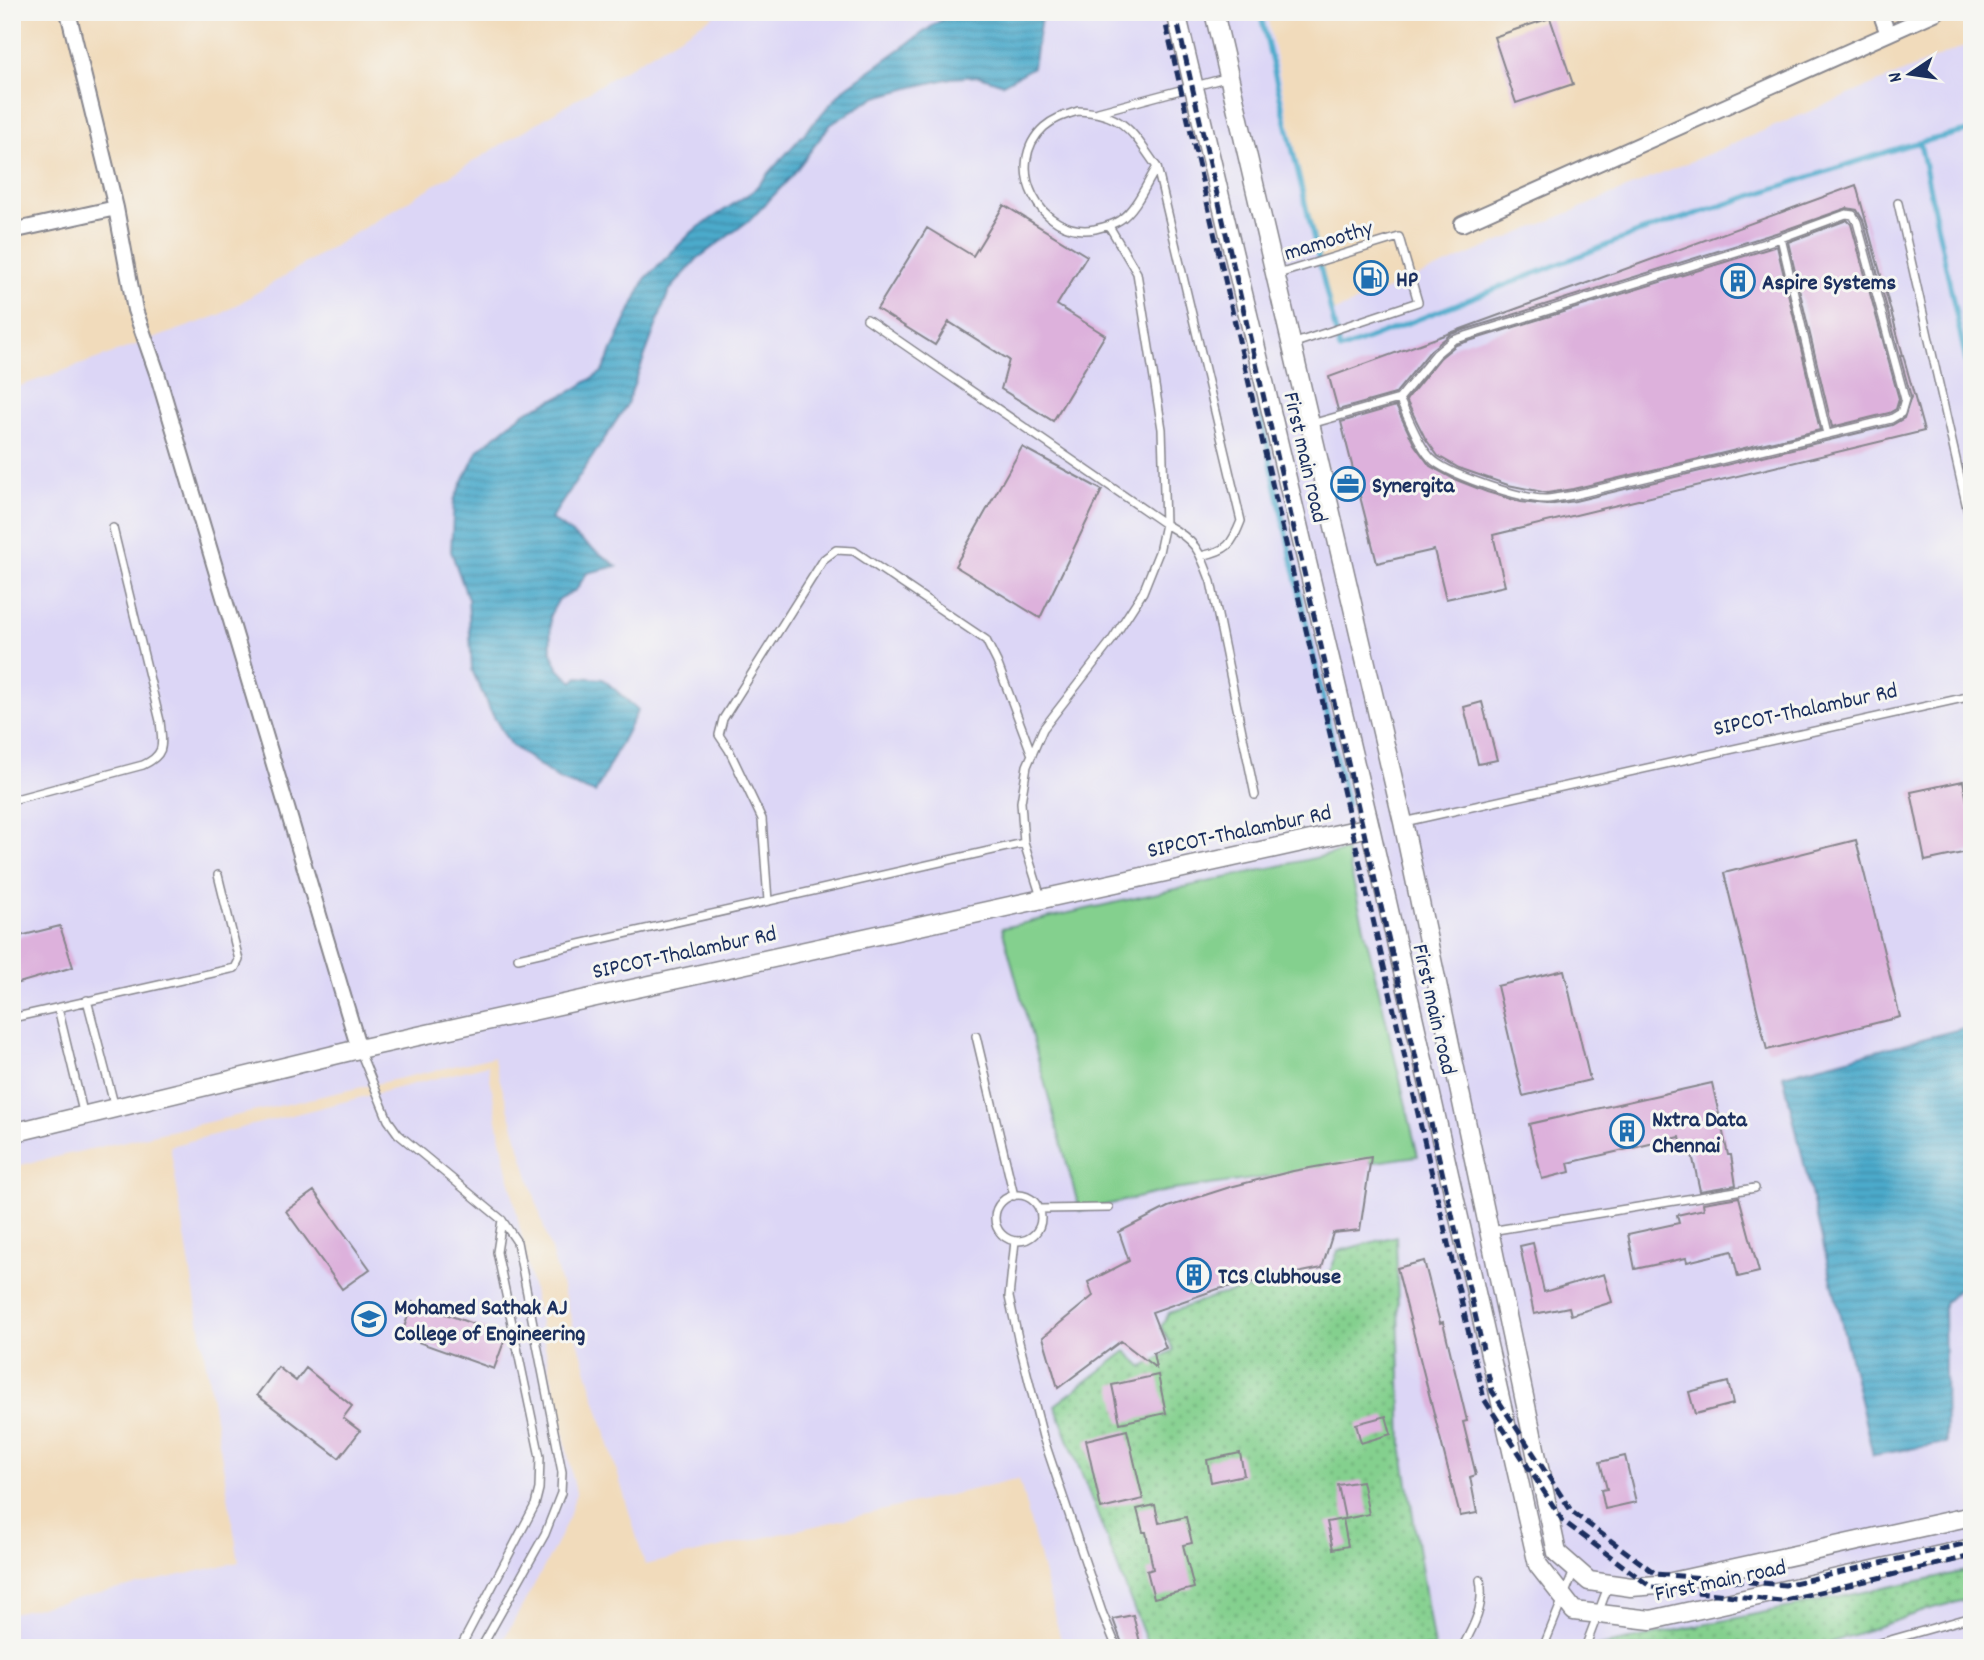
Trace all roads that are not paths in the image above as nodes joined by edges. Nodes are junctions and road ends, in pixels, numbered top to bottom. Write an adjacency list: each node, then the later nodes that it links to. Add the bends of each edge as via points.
1 (68, 12): 12 (street)
2 (1176, 12): 8 (street, First main road)
3 (1214, 12): 7 (street)
4 (1880, 12): 6 (street)
5 (1937, 12): 6 (street)
6 (1888, 34): 13 (street)
7 (1229, 76): 8 (lane); 17 (street)
8 (1193, 85): 9 (lane); 32 (street, First main road)
9 (1098, 112): 10 (lane, via 1117,119 1132,132); 14 (lane, via 1078,111 1043,128 1026,164 1027,184 1048,217 1065,227 1084,231)
10 (1157, 167): 14 (lane, via 1134,206); 26 (lane, via 1241,522 1223,551)
11 (1898, 203): 25 (lane)
12 (116, 208): 15 (street); 42 (street, via 135,310)
13 (1462, 224)
14 (1109, 226): 23 (lane, via 1137,274 1161,429)
15 (12, 231)
16 (1781, 238): 20 (lane, via 1453,340); 22 (lane); 22 (lane, via 1853,215 1905,399 1901,413 1891,419)
17 (1275, 275): 19 (street); 19 (lane, mamoothy, via 1399,237 1418,302)
18 (867, 319): 23 (lane)
19 (1291, 344): 21 (street)
20 (1399, 399): 21 (lane); 22 (lane, via 1433,461 1520,497 1574,495)
21 (1310, 424): 31 (street)
22 (1827, 435)
23 (1165, 524): 26 (lane, via 1188,537); 28 (lane, via 1160,552 1143,592 1043,729)
24 (113, 528): 30 (lane, via 160,720 161,752 144,765)
25 (1972, 530)
26 (1201, 556): 29 (lane, via 1211,582)
27 (1972, 696): 31 (lane, SIPCOT-Thalambur Rd)
28 (1032, 755): 33 (lane, via 1021,802); 36 (lane, via 986,640 854,551 836,550 824,559 723,719 719,735 762,819)
29 (1255, 795)
30 (12, 800)
31 (1403, 822): 51 (street)
32 (1370, 827): 35 (street, SIPCOT-Thalambur Rd); 58 (street, First main road, via 1538,1565)
33 (1024, 843): 35 (lane); 36 (lane)
34 (218, 875): 38 (lane, via 239,960 235,968)
35 (1042, 898): 42 (street, SIPCOT-Thalambur Rd)
36 (768, 901): 37 (lane)
37 (518, 958)
38 (87, 1000): 39 (lane); 43 (lane)
39 (58, 1008): 40 (lane); 44 (lane)
40 (12, 1018)
41 (976, 1036): 47 (lane)
42 (359, 1049): 43 (street, SIPCOT-Thalambur Rd); 50 (lane, via 398,1134)
43 (115, 1110): 44 (street, SIPCOT-Thalambur Rd)
44 (84, 1116): 45 (street, SIPCOT-Thalambur Rd)
45 (12, 1133)
46 (1755, 1188): 51 (lane)
47 (1014, 1196): 49 (lane, via 1026,1196); 52 (lane, via 999,1205 996,1222 1004,1237)
48 (1109, 1208): 49 (lane)
49 (1040, 1209): 52 (lane, via 1042,1221 1037,1232 1027,1240)
50 (502, 1220): 61 (lane, via 497,1252 540,1457 539,1489 527,1522); 62 (lane, via 517,1242 562,1472 561,1493 545,1534)
51 (1489, 1231): 55 (street, via 1557,1553)
52 (1015, 1241): 63 (lane, via 1009,1297 1018,1338 1044,1437)
53 (1972, 1516): 57 (street, via 1658,1586)
54 (1972, 1548): 59 (street, First main road, via 1651,1620)
55 (1575, 1569): 57 (street, via 1589,1580); 58 (lane)
56 (1480, 1580): 64 (lane, via 1480,1609)
57 (1609, 1583): 59 (lane)
58 (1562, 1596): 59 (street, First main road, via 1574,1611); 65 (lane)
59 (1598, 1614): 66 (lane)
60 (1972, 1617): 67 (lane)
61 (460, 1648)
62 (481, 1648)
63 (1118, 1648)
64 (1462, 1648)
65 (1543, 1648)
66 (1585, 1648)
67 (1861, 1648)

